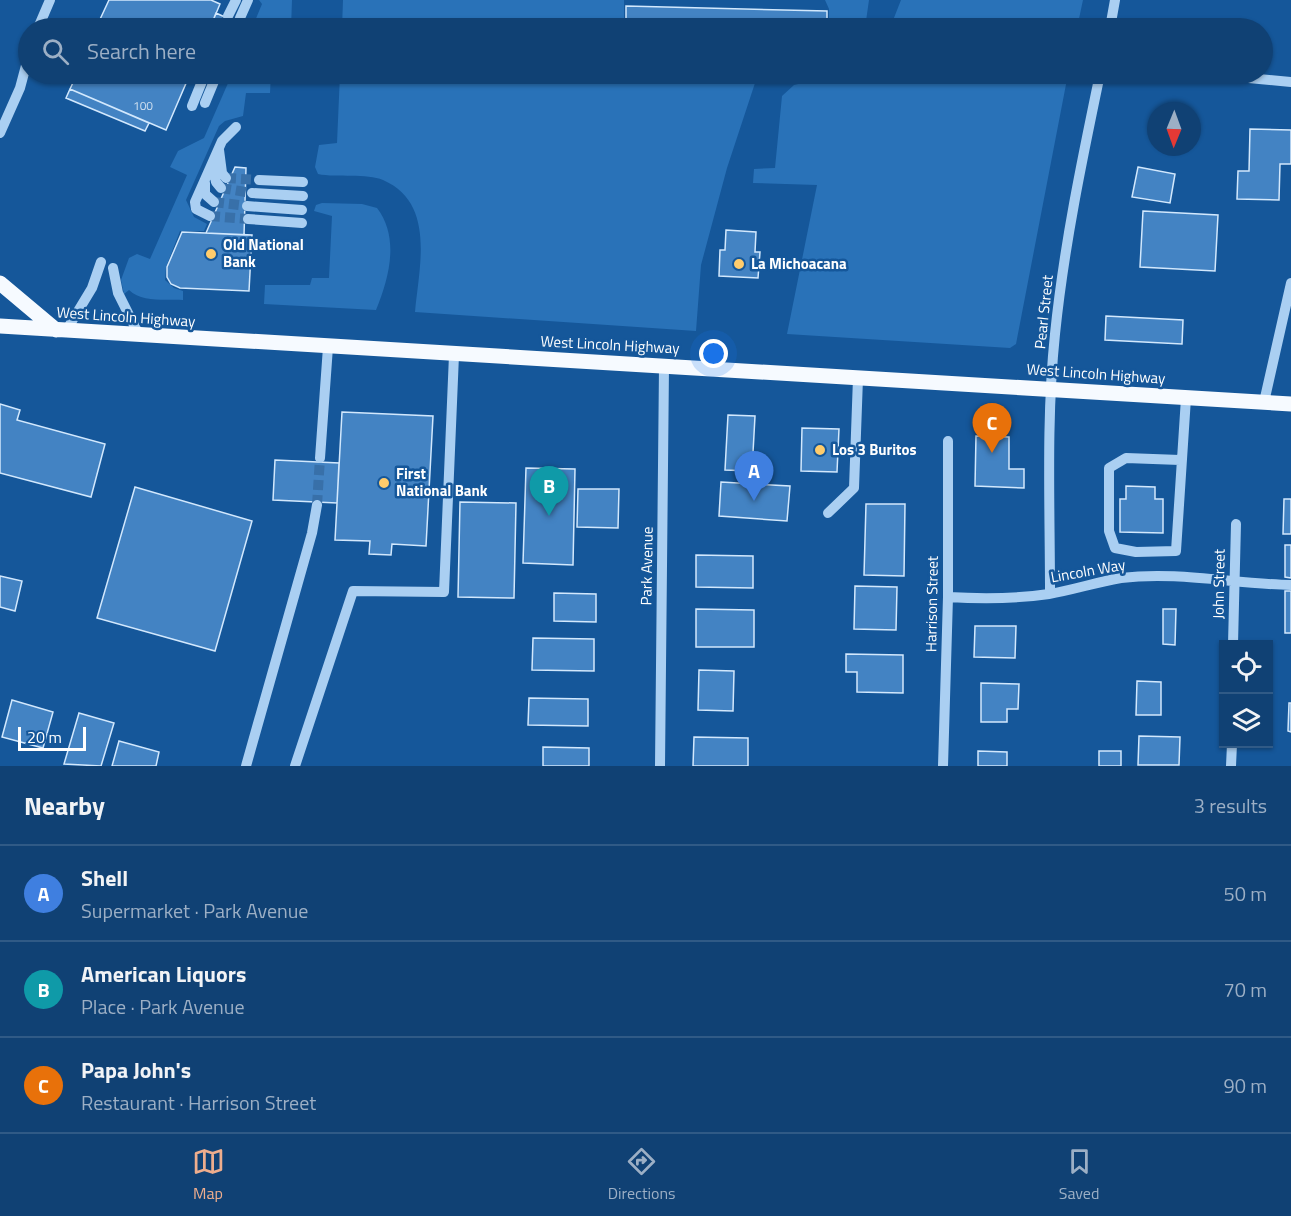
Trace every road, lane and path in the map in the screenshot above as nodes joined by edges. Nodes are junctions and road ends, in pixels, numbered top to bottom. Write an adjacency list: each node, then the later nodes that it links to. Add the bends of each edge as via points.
1 (50, 0): 6 (street)
2 (236, 0): 5 (street)
3 (248, 0): 7 (street)
4 (1115, 0): 8 (street)
5 (228, 16)
6 (42, 18)
7 (240, 18)
8 (1112, 18)
9 (1273, 80): 10 (street)
10 (1291, 82)
11 (21, 84): 18 (street)
12 (201, 84): 16 (street)
13 (214, 84): 15 (street)
14 (1098, 84): 43 (street, Pearl Street, via 1072,208 1055,335)
15 (205, 103)
16 (192, 106)
17 (236, 127): 19 (street)
18 (0, 133)
19 (219, 147): 20 (street); 20 (street, via 224,183 216,182)
20 (212, 162): 21 (street)
21 (206, 178): 26 (street, via 205,194); 29 (street, via 195,202 196,209)
22 (259, 180): 23 (street)
23 (303, 182)
24 (252, 193): 25 (street)
25 (303, 196)
26 (214, 202)
27 (247, 206): 28 (street)
28 (302, 210)
29 (210, 216)
30 (248, 219): 31 (street)
31 (302, 223)
32 (101, 262): 37 (street, via 92,288)
33 (113, 268): 38 (street, via 118,293)
34 (0, 283): 37 (main road)
35 (1291, 283): 45 (street)
36 (0, 326): 37 (main road, West Lincoln Highway)
37 (61, 331): 38 (main road, West Lincoln Highway)
38 (138, 333): 39 (main road, West Lincoln Highway)
39 (328, 347): 40 (main road, West Lincoln Highway); 48 (street)
40 (454, 355): 41 (main road, West Lincoln Highway); 60 (street, via 444,592 353,591)
41 (664, 366): 42 (main road, West Lincoln Highway); 61 (street, Park Avenue)
42 (858, 378): 43 (main road, West Lincoln Highway); 51 (street, via 854,488)
43 (1052, 390): 44 (main road, West Lincoln Highway); 55 (street, Pearl Street)
44 (1186, 398): 45 (main road, West Lincoln Highway); 49 (street)
45 (1264, 402): 46 (main road, West Lincoln Highway)
46 (1291, 404)
47 (948, 441): 56 (street, Harrison Street)
48 (320, 458)
49 (1180, 460): 49 (street, via 1176,551 1115,548 1109,531 1109,468 1126,458)
50 (316, 505): 59 (street, via 306,554)
51 (828, 513)
52 (1236, 524): 53 (street, John Street)
53 (1234, 583): 54 (street, Lincoln Way); 55 (street, Lincoln Way, via 1188,576 1121,578); 57 (street, John Street)
54 (1291, 585)
55 (1050, 594): 56 (street, Lincoln Way, via 1007,599)
56 (948, 597): 62 (street, Harrison Street)
57 (1233, 640)
58 (1232, 748): 63 (street)
59 (246, 766)
60 (295, 766)
61 (660, 766)
62 (943, 766)
63 (1231, 766)

